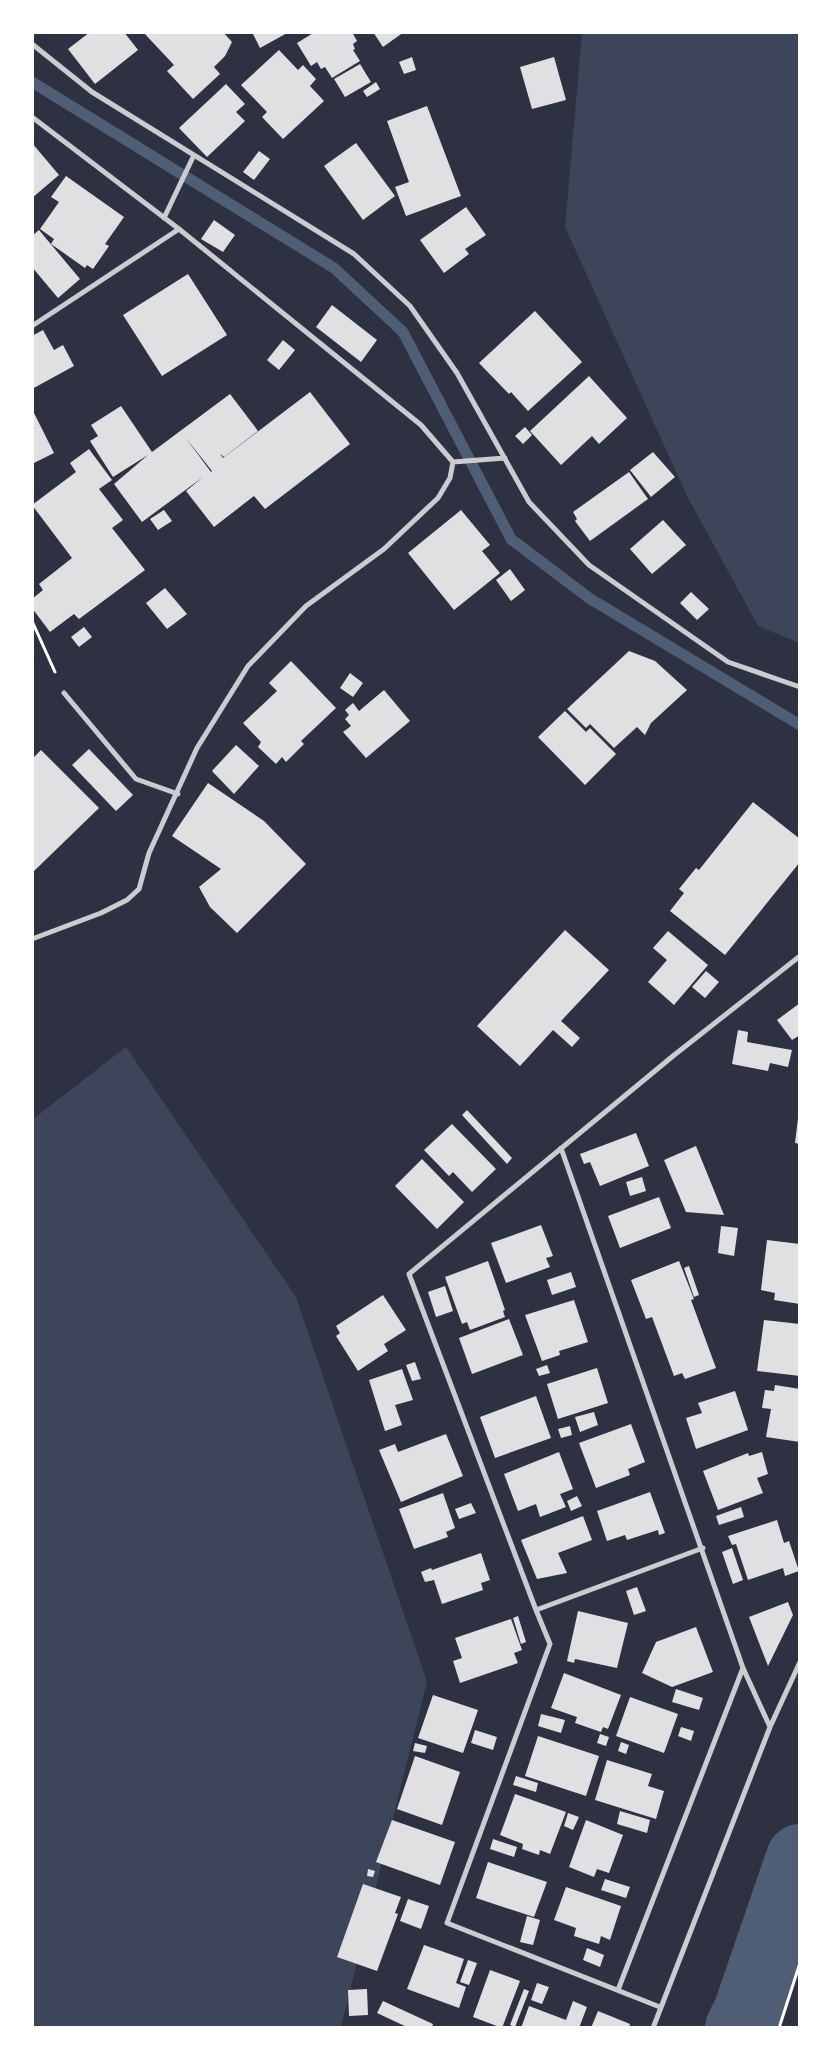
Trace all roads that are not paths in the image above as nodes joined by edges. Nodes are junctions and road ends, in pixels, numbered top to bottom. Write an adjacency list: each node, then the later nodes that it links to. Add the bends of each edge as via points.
1 (32, 44): 3 (street, via 92,92)
2 (32, 117): 4 (street)
3 (194, 155): 4 (street); 7 (street, via 354,254 410,306 457,373)
4 (164, 218): 5 (street)
5 (179, 229): 6 (street); 8 (street, via 421,425)
6 (32, 326)
7 (505, 458): 8 (street); 9 (street, via 529,502 589,564 728,662)
8 (453, 462): 11 (street, via 450,478 438,498 384,550 306,606 248,666 198,748)
9 (800, 687)
10 (64, 693): 11 (street, via 136,779)
11 (178, 794): 12 (street, via 149,853 138,889 127,900 101,913)
12 (32, 940)
13 (800, 956): 14 (street)
14 (562, 1148): 15 (street); 16 (street, via 410,1274)
15 (703, 1548): 16 (street); 18 (street)
16 (536, 1610): 20 (street, via 550,1644 447,1923)
17 (800, 1662): 19 (street)
18 (744, 1668): 19 (street); 20 (street)
19 (770, 1727): 21 (street)
20 (618, 1990): 21 (street)
21 (660, 2007): 22 (street)
22 (653, 2028)

